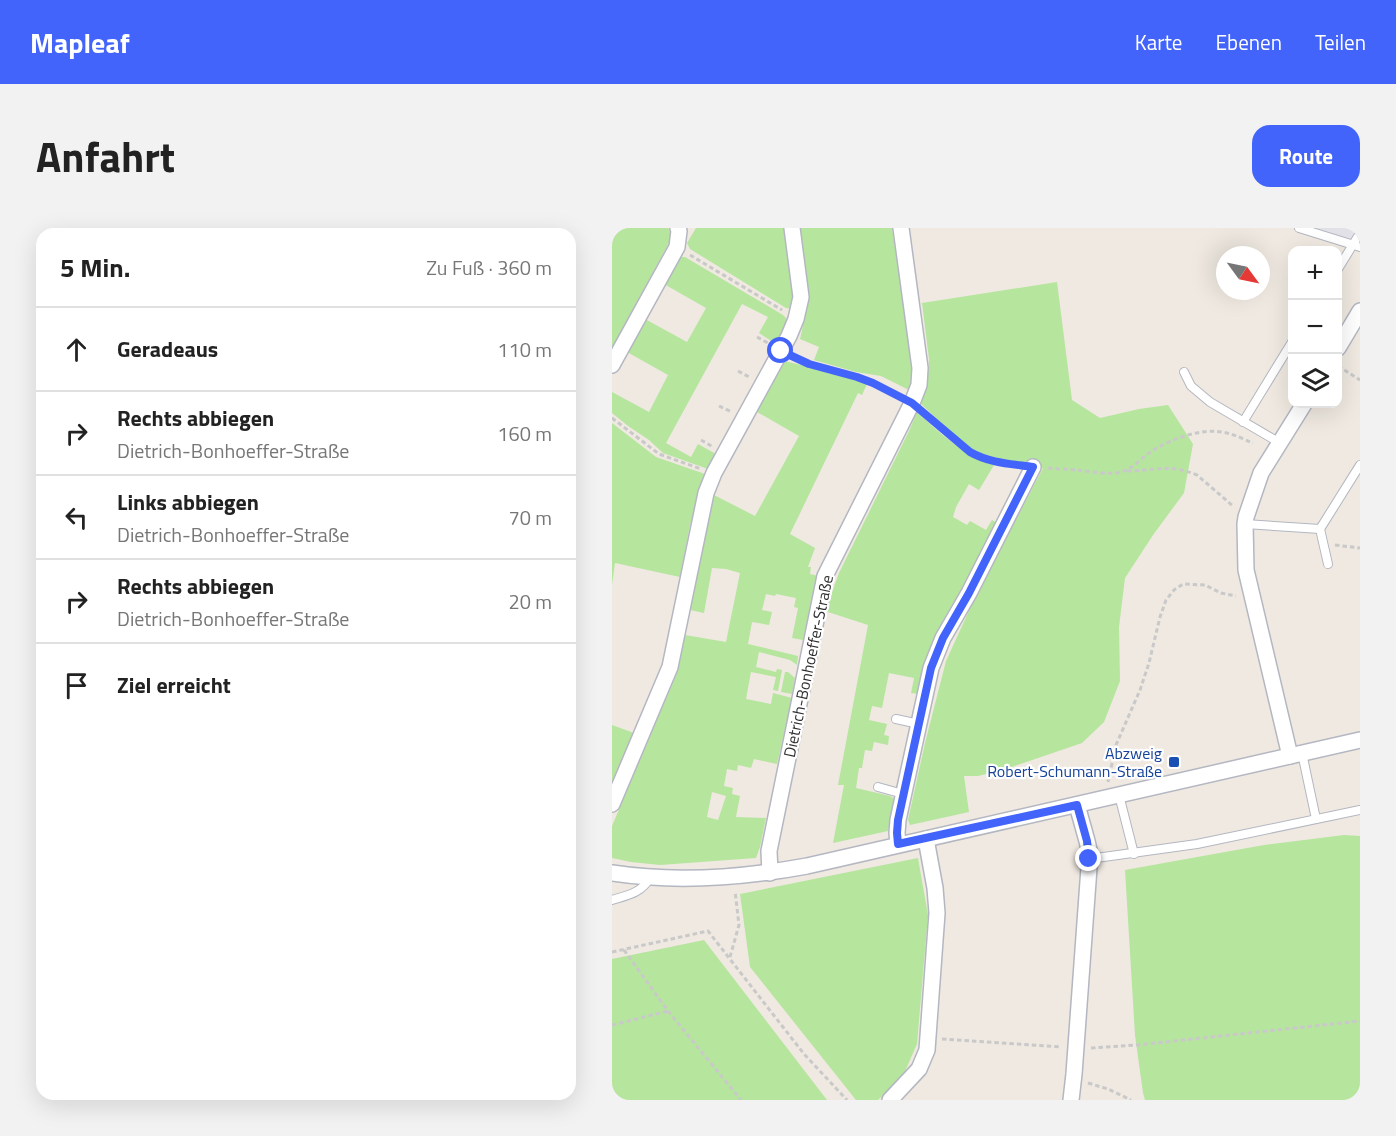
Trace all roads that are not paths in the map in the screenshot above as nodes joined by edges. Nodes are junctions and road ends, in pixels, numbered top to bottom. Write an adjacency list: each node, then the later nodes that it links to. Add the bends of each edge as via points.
1 (678, 228): 11 (street, via 677,247)
2 (792, 228): 28 (street, via 801,297 796,319 706,494 670,667)
3 (901, 228): 37 (street, Dietrich-Bonhoeffer-Straße, via 919,385 825,576 769,852)
4 (1299, 228): 6 (lane)
5 (1360, 233): 6 (lane)
6 (1356, 246): 7 (lane)
7 (1342, 264)
8 (1360, 311): 9 (street)
9 (1342, 341)
10 (1288, 350): 14 (lane)
11 (614, 368)
12 (1184, 372): 14 (lane, via 1203,397)
13 (1301, 408): 15 (street)
14 (1243, 422): 15 (lane)
15 (1277, 447): 18 (street, via 1261,473)
16 (1360, 465): 19 (lane)
17 (1033, 467): 22 (street, via 943,638 931,668)
18 (1246, 521): 19 (lane); 24 (street, via 1246,570)
19 (1320, 530): 20 (lane)
20 (1328, 564)
21 (896, 719): 22 (lane)
22 (919, 724): 26 (street)
23 (1360, 740): 24 (street)
24 (1296, 755): 27 (street); 31 (lane)
25 (878, 787): 26 (lane)
26 (903, 794): 33 (street)
27 (1112, 796): 29 (street); 34 (lane)
28 (612, 804)
29 (1077, 805): 32 (street); 35 (street)
30 (1360, 810): 31 (lane)
31 (1316, 819): 34 (lane)
32 (926, 838): 33 (street); 40 (street, via 937,913 927,1050 919,1069)
33 (898, 844): 37 (street)
34 (1134, 854): 35 (lane)
35 (1089, 859): 41 (street)
36 (612, 873): 38 (street)
37 (770, 873): 38 (street)
38 (650, 878): 39 (lane, via 636,893)
39 (612, 900)
40 (890, 1100)
41 (1071, 1100)

